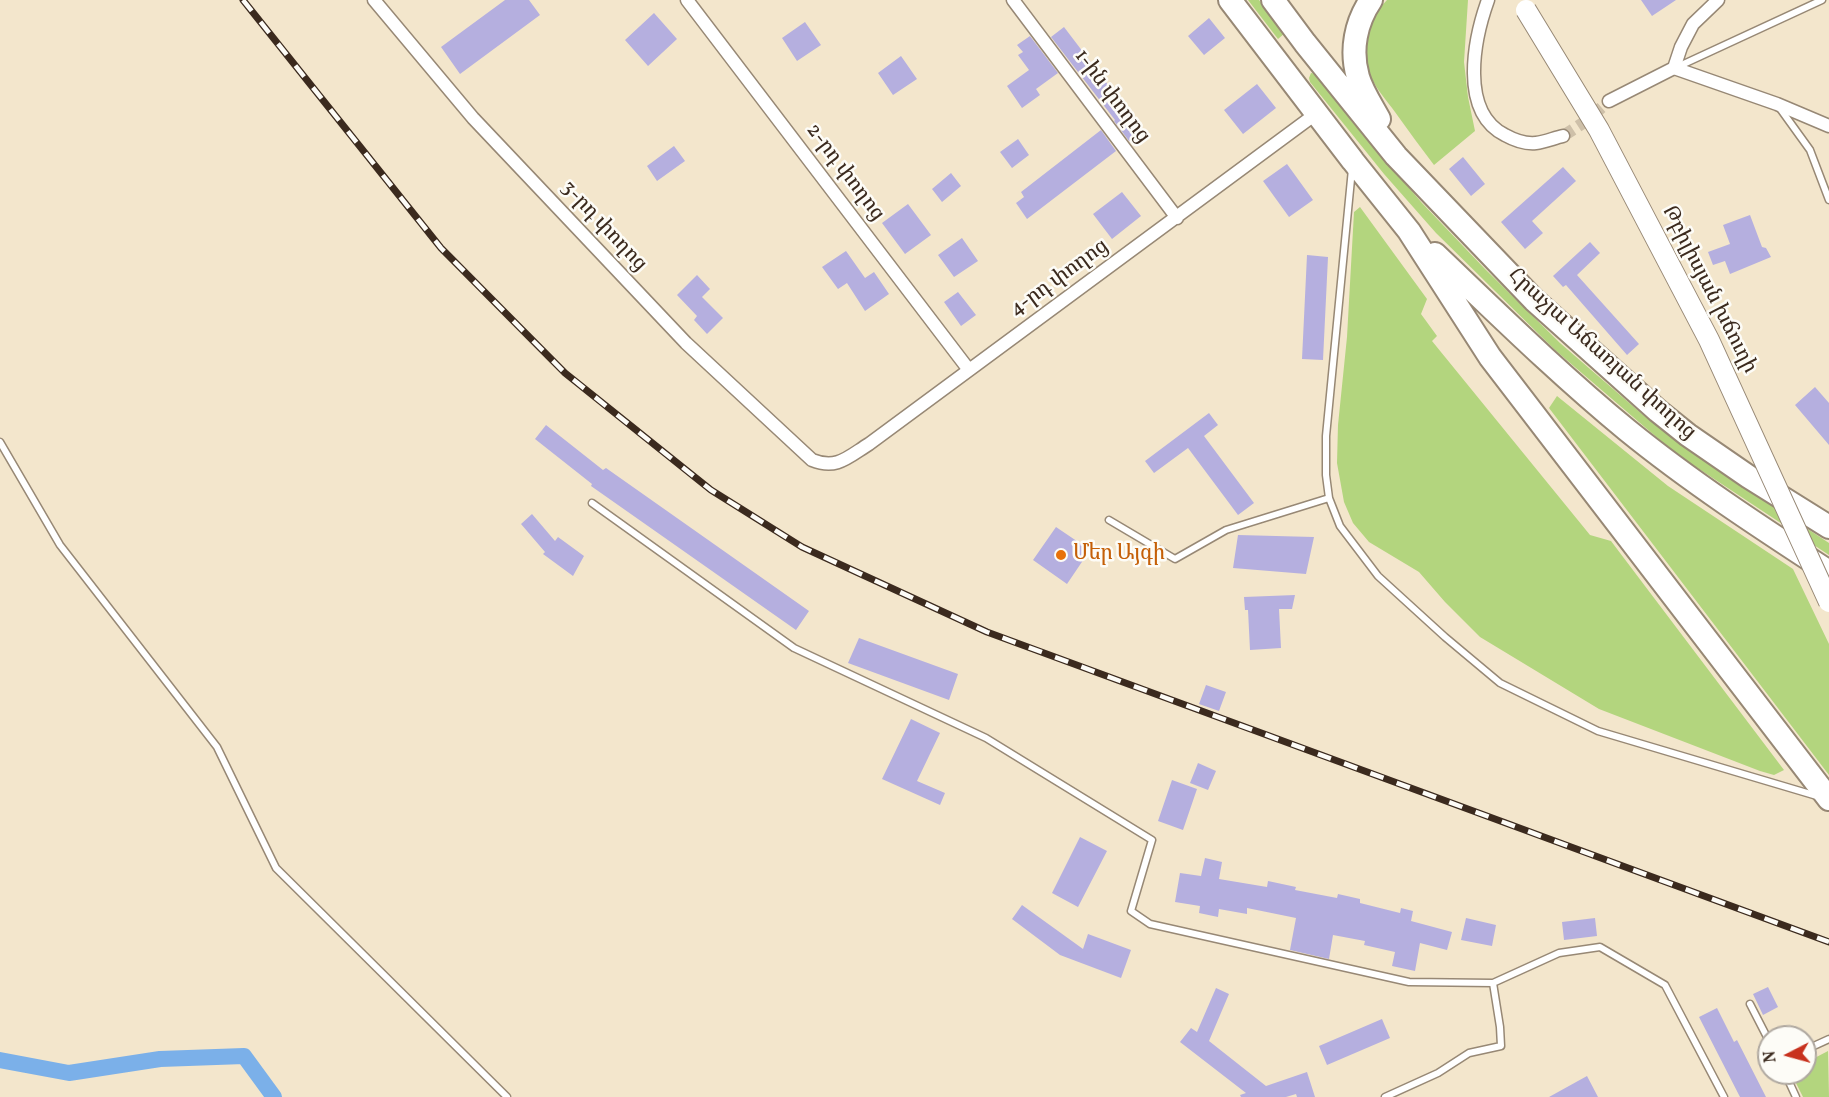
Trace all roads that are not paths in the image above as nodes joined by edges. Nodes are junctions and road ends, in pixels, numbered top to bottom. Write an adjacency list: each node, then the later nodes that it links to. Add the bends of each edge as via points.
1 (374, 0): 26 (street, 3-րդ փողոց, via 473,118 686,343 812,460)
2 (687, 0): 24 (street, 2-րդ փողոց)
3 (1013, 0): 22 (street, 1-ին փողոց)
4 (1230, 0): 12 (highway)
5 (1273, 0): 11 (highway)
6 (1371, 0): 19 (highway, via 1361,14 1353,45 1358,76)
7 (1488, 0): 18 (street, via 1473,65 1476,94 1488,124 1514,140 1534,143)
8 (1719, 0): 13 (street, via 1693,24)
9 (1822, 0): 13 (lane)
10 (1526, 10): 32 (main road, Թբիլիսյան խճուղի, bridge, via 1599,130 1709,340)
11 (1305, 43): 12 (highway, via 1299,62); 19 (highway)
12 (1278, 62): 16 (highway)
13 (1674, 68): 14 (street); 15 (street)
14 (1609, 101)
15 (1777, 104): 17 (street); 21 (lane, via 1810,150)
16 (1317, 113): 20 (highway); 22 (street, 4-րդ փողոց)
17 (1829, 126)
18 (1563, 136)
19 (1396, 156): 30 (highway, Հրաչյա Աճառյան փողոց, via 1534,300 1658,411 1749,477)
20 (1353, 160): 23 (highway); 27 (lane, via 1326,436)
21 (1829, 200)
22 (1177, 218): 24 (street, 4-րդ փողոց)
23 (1409, 231): 31 (highway, Հրաչյա Աճառյան փողոց, via 1626,429 1733,510); 33 (highway, via 1490,357)
24 (969, 370): 26 (street, 4-րդ փողոց, via 844,460)
25 (0, 442): 37 (lane, via 60,545 217,747 276,868)
26 (822, 464)
27 (1329, 498): 29 (lane, via 1226,530 1175,559); 33 (lane, via 1340,526 1378,576 1500,683 1598,731)
28 (592, 503): 34 (lane, via 794,648 986,738 1152,840 1131,911 1150,924 1409,982)
29 (1109, 520)
30 (1829, 527)
31 (1829, 572)
32 (1829, 602)
33 (1829, 799)
34 (1493, 983): 38 (lane, via 1502,1046 1469,1053 1438,1073); 39 (lane, via 1559,953 1600,947 1665,985)
35 (1750, 1004): 36 (lane)
36 (1761, 1025)
37 (507, 1097)
38 (1385, 1097)
39 (1724, 1097)

